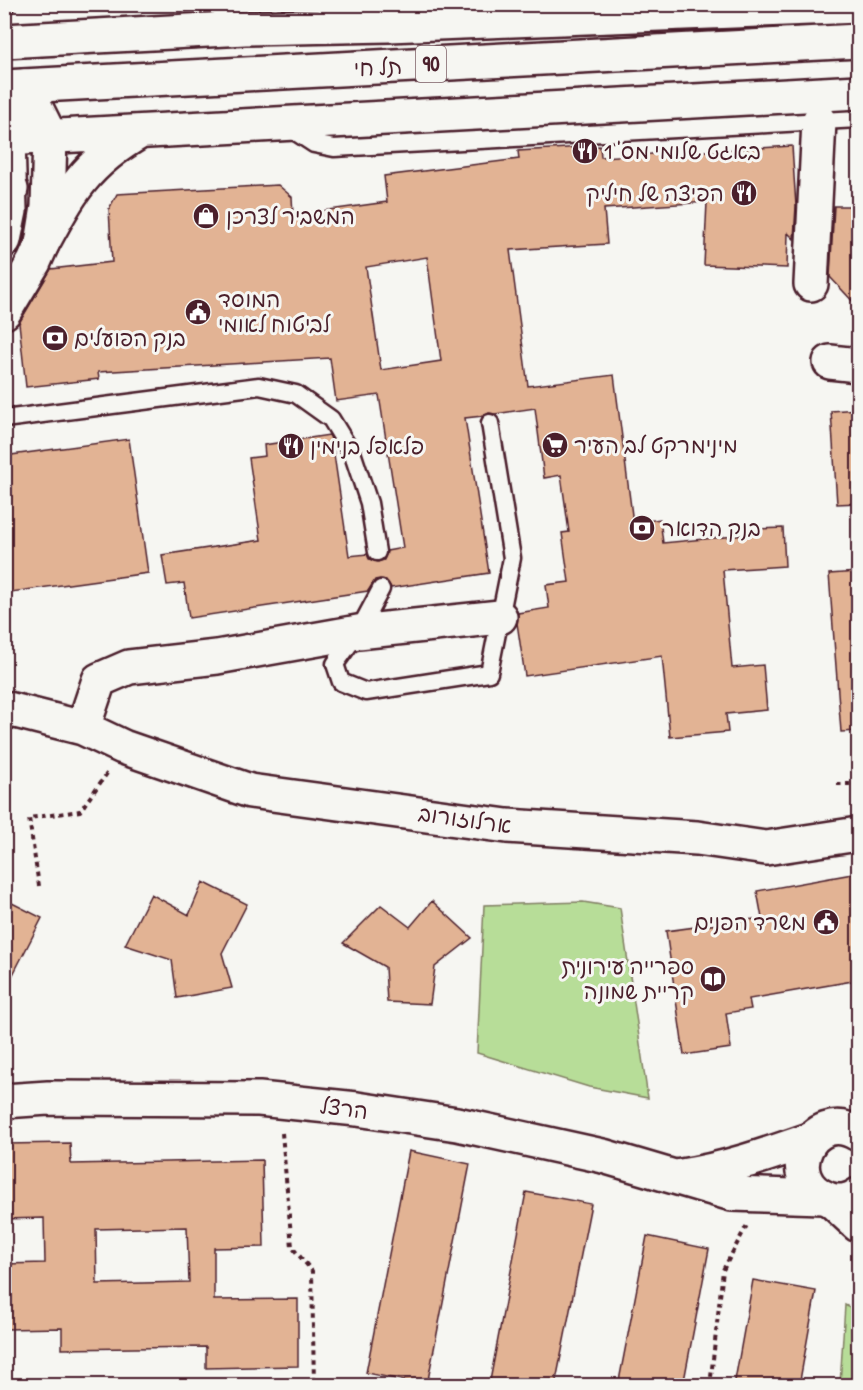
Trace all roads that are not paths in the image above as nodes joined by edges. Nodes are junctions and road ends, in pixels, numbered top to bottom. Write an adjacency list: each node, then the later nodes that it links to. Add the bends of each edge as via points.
1 (822, 5): 2 (main road); 3 (main road)
2 (858, 6)
3 (644, 9): 4 (main road)
4 (393, 15): 6 (main road, via 245,28)
5 (858, 40): 7 (main road, תל חי / 90)
6 (4, 41)
7 (15, 87): 13 (main road); 14 (main road)
8 (858, 92): 11 (main road, 90)
9 (858, 119): 10 (lane)
10 (819, 121): 11 (lane, via 334,148 314,144); 18 (main road)
11 (283, 124): 12 (main road, 90)
12 (141, 131): 13 (main road, 90); 17 (main road, via 113,147 91,167 66,199)
13 (50, 136): 14 (main road, 90); 17 (main road, via 48,207)
14 (6, 138): 15 (main road)
15 (8, 182): 16 (main road, via 9,221)
16 (4, 240)
17 (42, 244): 19 (main road)
18 (812, 284)
19 (4, 312)
20 (4, 419): 22 (lane, via 259,386 296,394 331,419 353,455 369,503)
21 (490, 423): 24 (lane, via 512,558)
22 (377, 552)
23 (381, 589): 25 (lane)
24 (500, 617): 25 (main road); 25 (lane, via 489,673 366,692 341,682 335,664)
25 (358, 632): 27 (main road, via 129,668 99,680)
26 (4, 708): 27 (main road, ארלוזורוב)
27 (83, 728): 28 (main road, ארלוזורוב, via 123,747 250,791 507,826 697,838 766,848)
28 (858, 834)
29 (4, 1101): 32 (main road, הרצל, via 48,1098 279,1101 357,1108 457,1124 603,1156)
30 (853, 1128): 31 (main road, הרצל, via 831,1128)
31 (812, 1139): 32 (main road, הרצל, via 753,1160); 33 (main road, via 802,1170 805,1180 812,1190)
32 (676, 1177): 33 (main road, הרצל, via 732,1194)
33 (837, 1198): 34 (main road)
34 (858, 1225)

